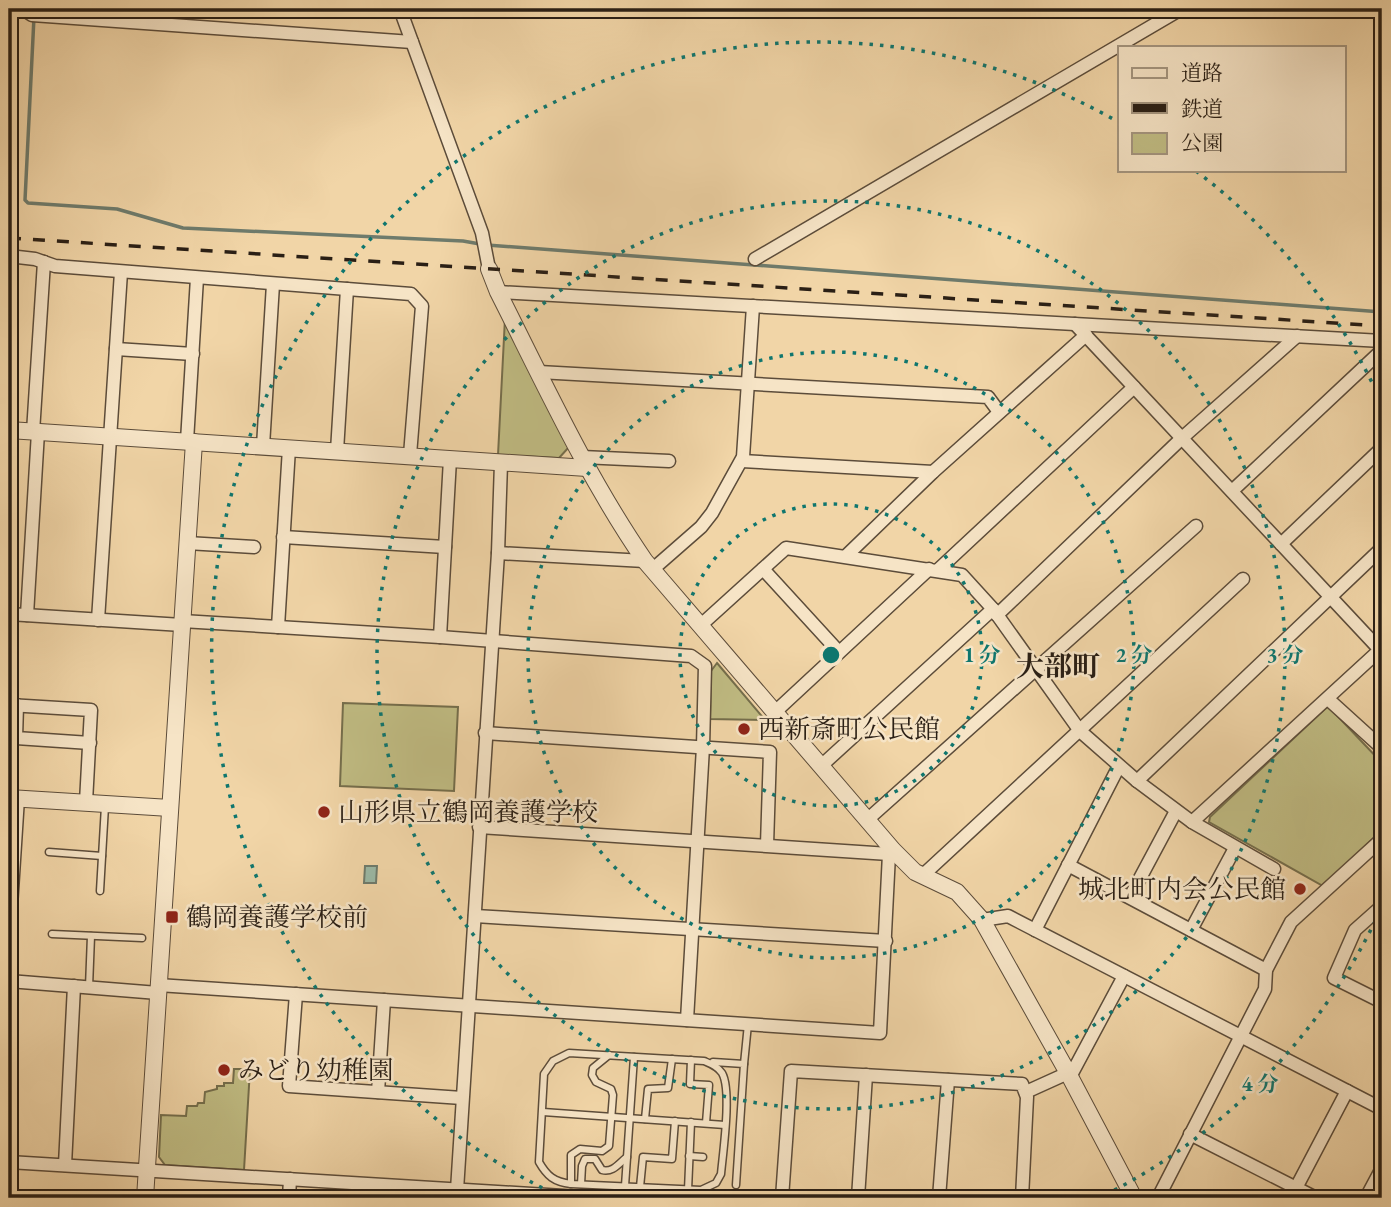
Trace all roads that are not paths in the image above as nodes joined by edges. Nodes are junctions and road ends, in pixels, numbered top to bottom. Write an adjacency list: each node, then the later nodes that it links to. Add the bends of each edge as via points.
1 (23, 9): 4 (street, via 32,15)
2 (400, 9): 4 (street)
3 (1181, 9): 6 (street)
4 (412, 42): 8 (street, via 482,233)
5 (9, 257): 7 (street)
6 (755, 259)
7 (44, 262): 9 (street, via 55,267); 26 (street)
8 (489, 269): 13 (street)
9 (121, 272): 10 (street); 18 (street)
10 (197, 278): 11 (street); 20 (street)
11 (272, 284): 12 (street); 30 (street)
12 (347, 289): 33 (street); 34 (street, via 411,295 422,306)
13 (498, 292): 14 (street); 21 (street)
14 (753, 306): 15 (street); 22 (street)
15 (1075, 324): 16 (street); 17 (street)
16 (1086, 335): 23 (street); 24 (street)
17 (1297, 336): 19 (street, via 1368,340); 28 (street)
18 (117, 349): 20 (street); 27 (street)
19 (1381, 350): 41 (street)
20 (192, 354): 29 (street)
21 (539, 372): 22 (street); 38 (street)
22 (748, 386): 24 (street, via 988,397); 37 (street)
23 (1134, 387): 28 (street); 53 (street)
24 (999, 412): 40 (street)
25 (9, 430): 26 (street)
26 (36, 432): 27 (street); 58 (street)
27 (111, 437): 29 (street); 59 (street)
28 (1182, 438): 41 (street); 56 (street)
29 (190, 442): 30 (street); 44 (street)
30 (262, 446): 31 (street)
31 (289, 448): 33 (street); 43 (street)
32 (1382, 448): 45 (street)
33 (337, 451): 34 (street)
34 (411, 455): 35 (street)
35 (450, 459): 39 (street); 47 (street)
36 (669, 461): 38 (street)
37 (741, 461): 40 (street); 51 (street, via 701,527)
38 (584, 462): 39 (street); 51 (street)
39 (501, 463): 49 (street)
40 (933, 472): 50 (street)
41 (1232, 491): 45 (street)
42 (1196, 526): 67 (street)
43 (283, 537): 47 (street); 62 (street)
44 (187, 543): 46 (street); 60 (street)
45 (1281, 544): 55 (street)
46 (254, 547)
47 (445, 547): 63 (street)
48 (1382, 548): 55 (street)
49 (498, 553): 51 (street); 64 (street)
50 (846, 556): 52 (street, via 786,548); 53 (street)
51 (649, 565): 61 (street)
52 (763, 569): 61 (street); 66 (street)
53 (933, 569): 56 (street, via 962,575); 66 (street)
54 (1243, 579): 71 (street)
55 (1331, 597): 65 (street); 78 (street)
56 (995, 612): 67 (street); 76 (street)
57 (9, 614): 58 (street)
58 (27, 615): 59 (street)
59 (98, 620): 60 (street)
60 (182, 623): 62 (street); 82 (street)
61 (701, 625): 70 (street)
62 (278, 627): 63 (street)
63 (440, 637): 64 (street)
64 (491, 642): 72 (street); 74 (street, via 691,656 705,666)
65 (1382, 650): 68 (street)
66 (839, 652): 70 (street)
67 (1036, 671): 71 (street); 84 (street)
68 (1328, 699): 75 (street); 85 (street)
69 (13, 705): 73 (street, via 16,738); 73 (street, via 92,710)
70 (775, 712): 76 (street)
71 (1080, 732): 77 (street); 96 (street)
72 (485, 733): 74 (street); 86 (street)
73 (90, 743): 80 (street)
74 (703, 747): 88 (street); 89 (street, via 770,752)
75 (1382, 748)
76 (821, 766): 84 (street)
77 (1119, 766): 78 (street); 94 (street)
78 (1137, 781): 83 (street)
79 (14, 798): 80 (street); 107 (street)
80 (86, 802): 81 (street)
81 (106, 804): 82 (street); 93 (lane)
82 (170, 808): 115 (street)
83 (1176, 811): 85 (street); 98 (street)
84 (867, 820): 92 (street)
85 (1192, 822): 90 (street)
86 (479, 827): 88 (street); 100 (street)
87 (1382, 839): 110 (street, via 1291,922)
88 (697, 841): 89 (street); 102 (street)
89 (767, 845): 92 (street)
90 (1235, 848): 95 (street); 104 (street)
91 (50, 852): 93 (lane)
92 (891, 852): 96 (street); 109 (street)
93 (102, 856): 97 (lane)
94 (1068, 865): 98 (street); 103 (street)
95 (1274, 869)
96 (922, 876): 101 (street, via 957,892)
97 (100, 891)
98 (1130, 897): 104 (street)
99 (1382, 906): 118 (street, via 1355,930 1334,978)
100 (475, 916): 102 (street); 119 (street)
101 (982, 920): 103 (street, via 1008,916); 130 (street)
102 (692, 930): 109 (street); 120 (street)
103 (1035, 930): 111 (street)
104 (1191, 930): 110 (street)
105 (52, 934): 106 (lane)
106 (92, 936): 108 (lane); 114 (lane)
107 (9, 937)
108 (142, 939)
109 (886, 941): 121 (street, via 880,1033)
110 (1266, 970): 122 (street, via 1265,989)
111 (1124, 976): 122 (street); 130 (street)
112 (9, 981): 113 (street)
113 (74, 986): 114 (street); 150 (street)
114 (89, 987): 115 (street)
115 (158, 989): 116 (street); 152 (street)
116 (296, 994): 117 (street); 133 (street, via 289,1086)
117 (384, 1000): 119 (street); 133 (street)
118 (1382, 1002)
119 (467, 1006): 120 (street); 135 (street)
120 (687, 1020): 121 (street)
121 (748, 1024): 128 (lane)
122 (1240, 1037): 132 (street); 145 (street)
123 (609, 1055): 124 (lane); 137 (lane, via 569,1053 552,1061 544,1074); 138 (lane, via 593,1068 592,1075 611,1089)
124 (634, 1057): 125 (lane); 139 (lane)
125 (672, 1059): 126 (lane); 140 (lane, via 668,1088 648,1089)
126 (691, 1060): 127 (lane); 143 (lane, via 690,1084 709,1084)
127 (704, 1061): 128 (lane); 144 (lane, via 716,1066 726,1083)
128 (744, 1064): 156 (lane)
129 (866, 1075): 131 (street); 167 (street, via 791,1071); 168 (street)
130 (1069, 1075): 134 (street); 171 (street)
131 (948, 1080): 134 (street, via 1022,1084); 169 (street)
132 (1347, 1091): 136 (street); 159 (street)
133 (378, 1092): 135 (street)
134 (1027, 1092): 170 (street)
135 (462, 1098): 162 (street)
136 (1382, 1109)
137 (542, 1112): 138 (lane); 154 (lane, via 539,1162 558,1182)
138 (612, 1117): 139 (lane); 154 (lane, via 609,1146 580,1149 572,1155)
139 (629, 1118): 140 (lane); 147 (lane)
140 (645, 1119): 141 (lane)
141 (675, 1121): 142 (lane); 158 (lane, via 672,1158 643,1157)
142 (691, 1122): 143 (lane); 146 (lane)
143 (706, 1123): 144 (lane)
144 (724, 1125): 160 (lane, via 721,1174 716,1183)
145 (1190, 1134): 159 (street); 172 (street)
146 (689, 1156): 148 (lane); 160 (lane)
147 (627, 1157): 155 (lane, via 607,1172 595,1159 585,1159); 157 (lane)
148 (703, 1157)
149 (9, 1161): 150 (street)
150 (65, 1165): 152 (street)
151 (1382, 1168): 174 (street)
152 (147, 1170): 153 (street); 164 (street)
153 (290, 1179): 161 (street); 165 (street)
154 (570, 1184): 155 (lane)
155 (581, 1184): 157 (lane)
156 (736, 1185)
157 (625, 1186): 158 (lane)
158 (640, 1187): 160 (lane)
159 (1296, 1188): 173 (street)
160 (688, 1190)
161 (382, 1192): 162 (street)
162 (451, 1193): 163 (street)
163 (533, 1196): 166 (street)
164 (145, 1198)
165 (289, 1198)
166 (596, 1198)
167 (782, 1198)
168 (858, 1198)
169 (939, 1198)
170 (1023, 1198)
171 (1134, 1198)
172 (1158, 1198)
173 (1316, 1198)
174 (1366, 1198)

